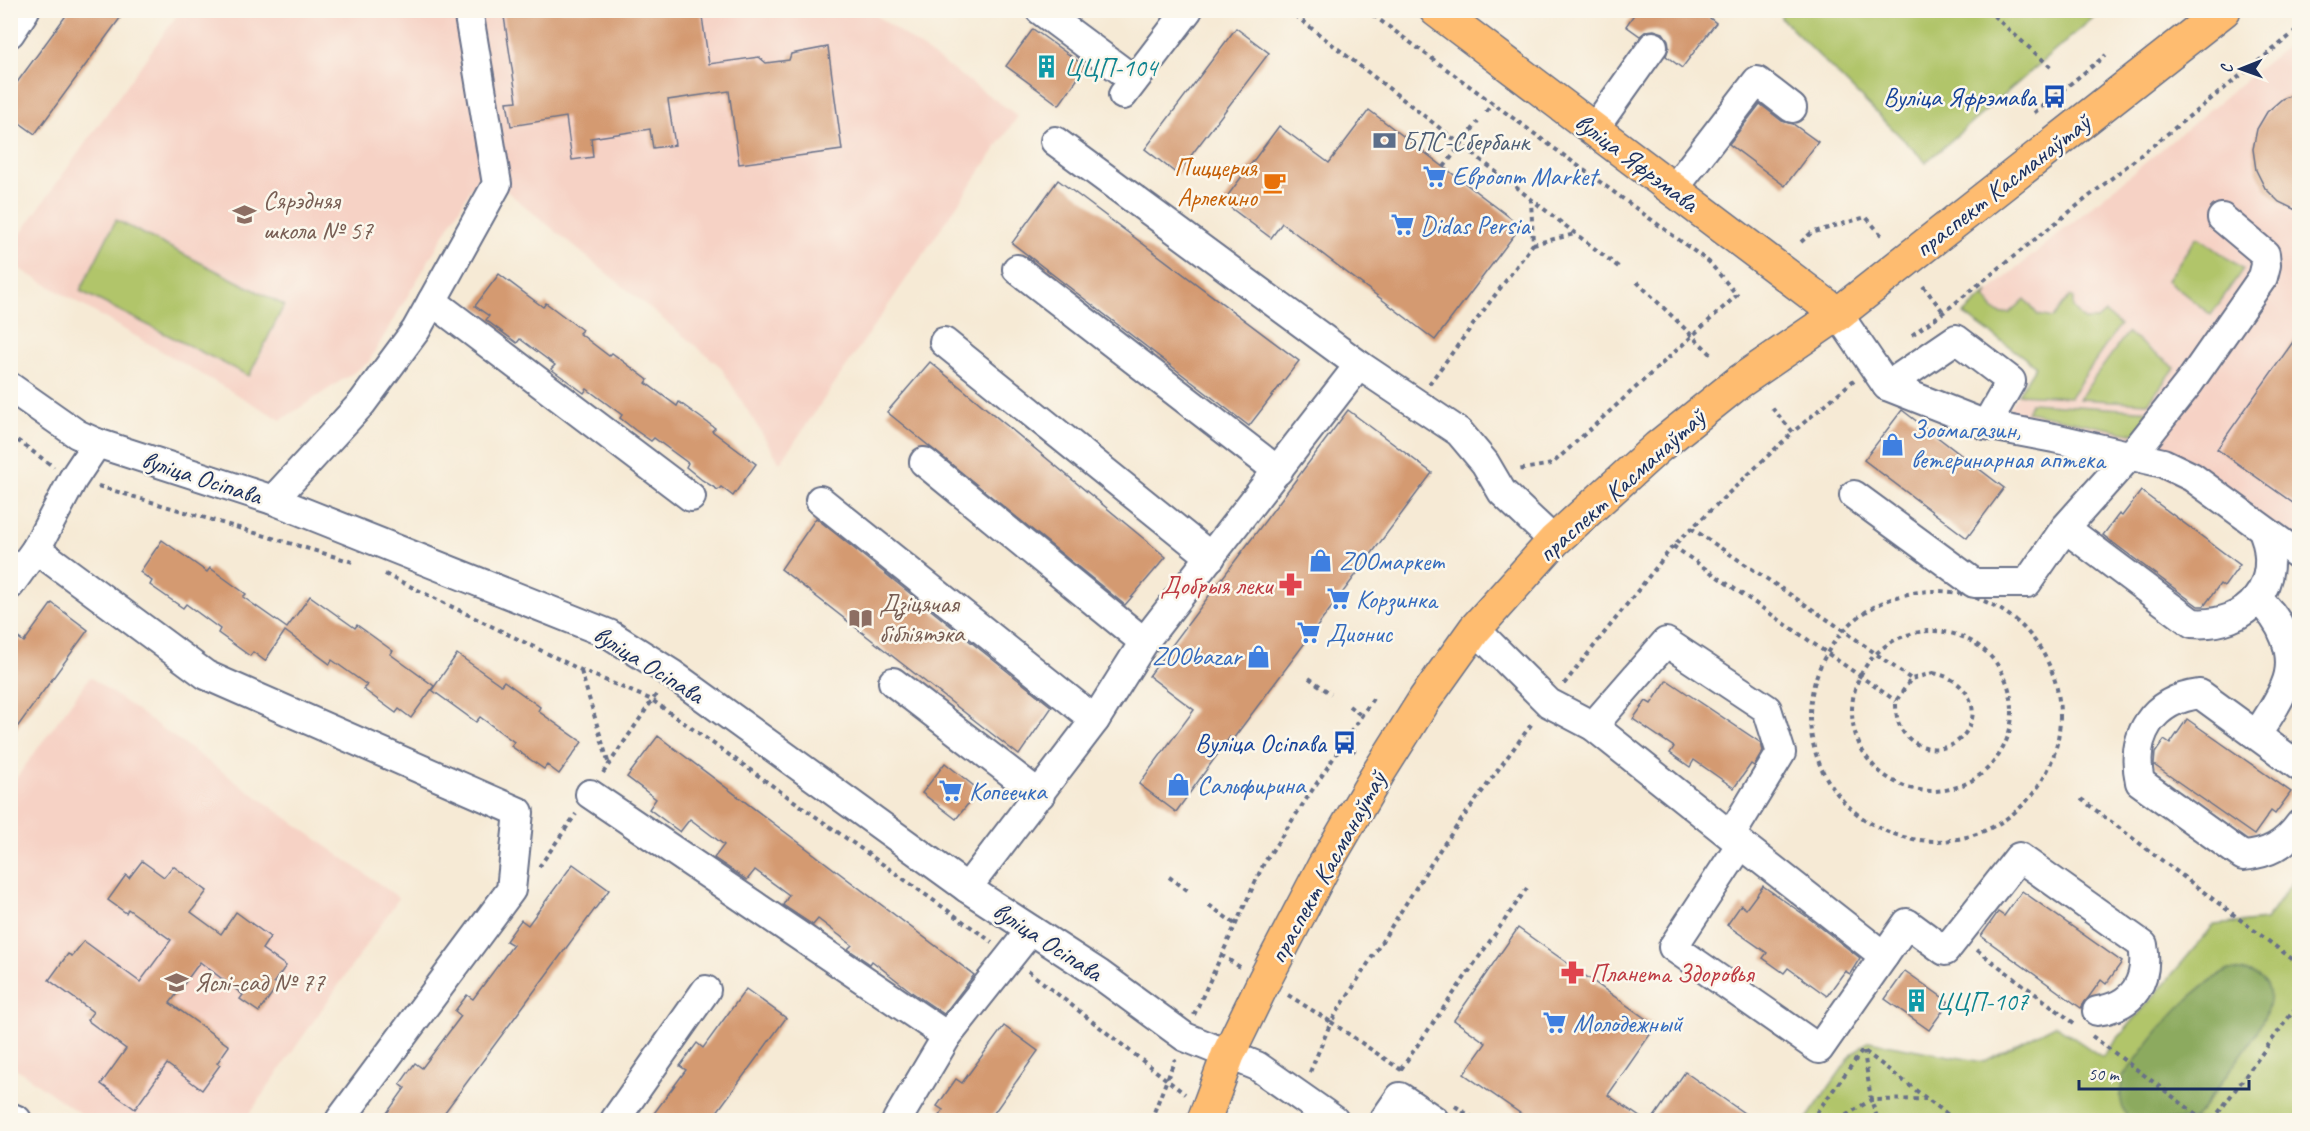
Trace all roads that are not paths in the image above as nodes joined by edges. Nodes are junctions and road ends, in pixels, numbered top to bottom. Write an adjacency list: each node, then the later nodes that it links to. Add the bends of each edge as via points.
1 (25, 10): 7 (street)
2 (468, 10): 15 (street, via 498,184)
3 (1040, 10): 4 (street, via 1129,87)
4 (1188, 10)
5 (1436, 10): 10 (main road, вуліца Яфрэмава)
6 (2224, 10): 16 (main road, праспект Касманаўтаў)
7 (10, 33)
8 (1653, 46): 10 (street)
9 (1792, 108): 12 (street, via 1756,81)
10 (1594, 129): 12 (main road, вуліца Яфрэмава)
11 (1055, 141): 18 (street)
12 (1673, 190): 16 (main road, вуліца Яфрэмава)
13 (2222, 218): 23 (street, via 2265,254 2264,277 2189,383)
14 (1017, 268): 25 (street)
15 (432, 301): 27 (street); 28 (street, via 363,403)
16 (1838, 314): 19 (street); 32 (main road, праспект Касманаўтаў, via 1739,382)
17 (944, 342): 34 (street)
18 (1359, 365): 25 (street); 32 (street, via 1458,432 1485,463 1502,492)
19 (1879, 376): 21 (street); 21 (street, via 1956,339 2011,381)
20 (10, 387): 22 (street, вуліца Осіпава, via 77,434)
21 (1986, 425): 23 (street)
22 (97, 443): 28 (street, вуліца Осіпава); 33 (street)
23 (2130, 454): 30 (street); 31 (street, via 2163,463 2192,477)
24 (924, 462): 39 (street)
25 (1278, 471): 34 (street)
26 (1854, 495): 30 (street, via 1974,583 2027,583)
27 (691, 497)
28 (273, 500): 49 (street, вуліца Осіпава, via 609,634 672,674)
29 (820, 500): 41 (street)
30 (2065, 528): 37 (street, via 2192,623 2221,622 2247,610)
31 (2263, 530): 35 (street); 37 (street, via 2270,566)
32 (1554, 541): 38 (main road, праспект Касманаўтаў)
33 (36, 549): 36 (street); 61 (street, via 206,675 519,812 511,890)
34 (1211, 556): 39 (street)
35 (2300, 556)
36 (10, 585)
37 (2257, 599): 43 (street, via 2274,616 2289,654 2286,685)
38 (1475, 629): 42 (street, via 1549,703); 55 (main road, праспект Касманаўтаў, via 1425,699 1329,857)
39 (1144, 642): 41 (street)
40 (893, 682): 46 (street)
41 (1095, 720): 46 (street)
42 (1593, 726): 48 (street); 48 (street, via 1666,642 1767,709 1781,753)
43 (2257, 734): 44 (street); 47 (street, via 2200,694 2176,699 2156,713 2142,734 2136,757 2140,782 2243,856 2271,850)
44 (2300, 766)
45 (590, 794): 54 (street)
46 (1040, 795): 49 (street)
47 (2300, 824)
48 (1736, 839): 51 (street); 51 (street, via 1673,947 1819,1048)
49 (967, 888): 50 (street, вуліца Осіпава)
50 (1031, 930): 54 (street); 55 (street, вуліца Осіпава, via 1185,1037)
51 (1884, 956): 53 (street, via 1907,923 1945,951 2019,857 2143,945 2145,970 2134,992 2118,1006)
52 (706, 990): 62 (street)
53 (2097, 1011)
54 (947, 1036): 63 (street)
55 (1228, 1055): 56 (main road, праспект Касманаўтаў); 59 (street, вуліца Осіпава, via 1257,1066)
56 (1196, 1108)
57 (1441, 1111): 64 (street, via 1400,1097)
58 (10, 1117): 60 (street)
59 (1327, 1118)
60 (17, 1120)
61 (340, 1120)
62 (615, 1120)
63 (897, 1120)
64 (1384, 1120)

